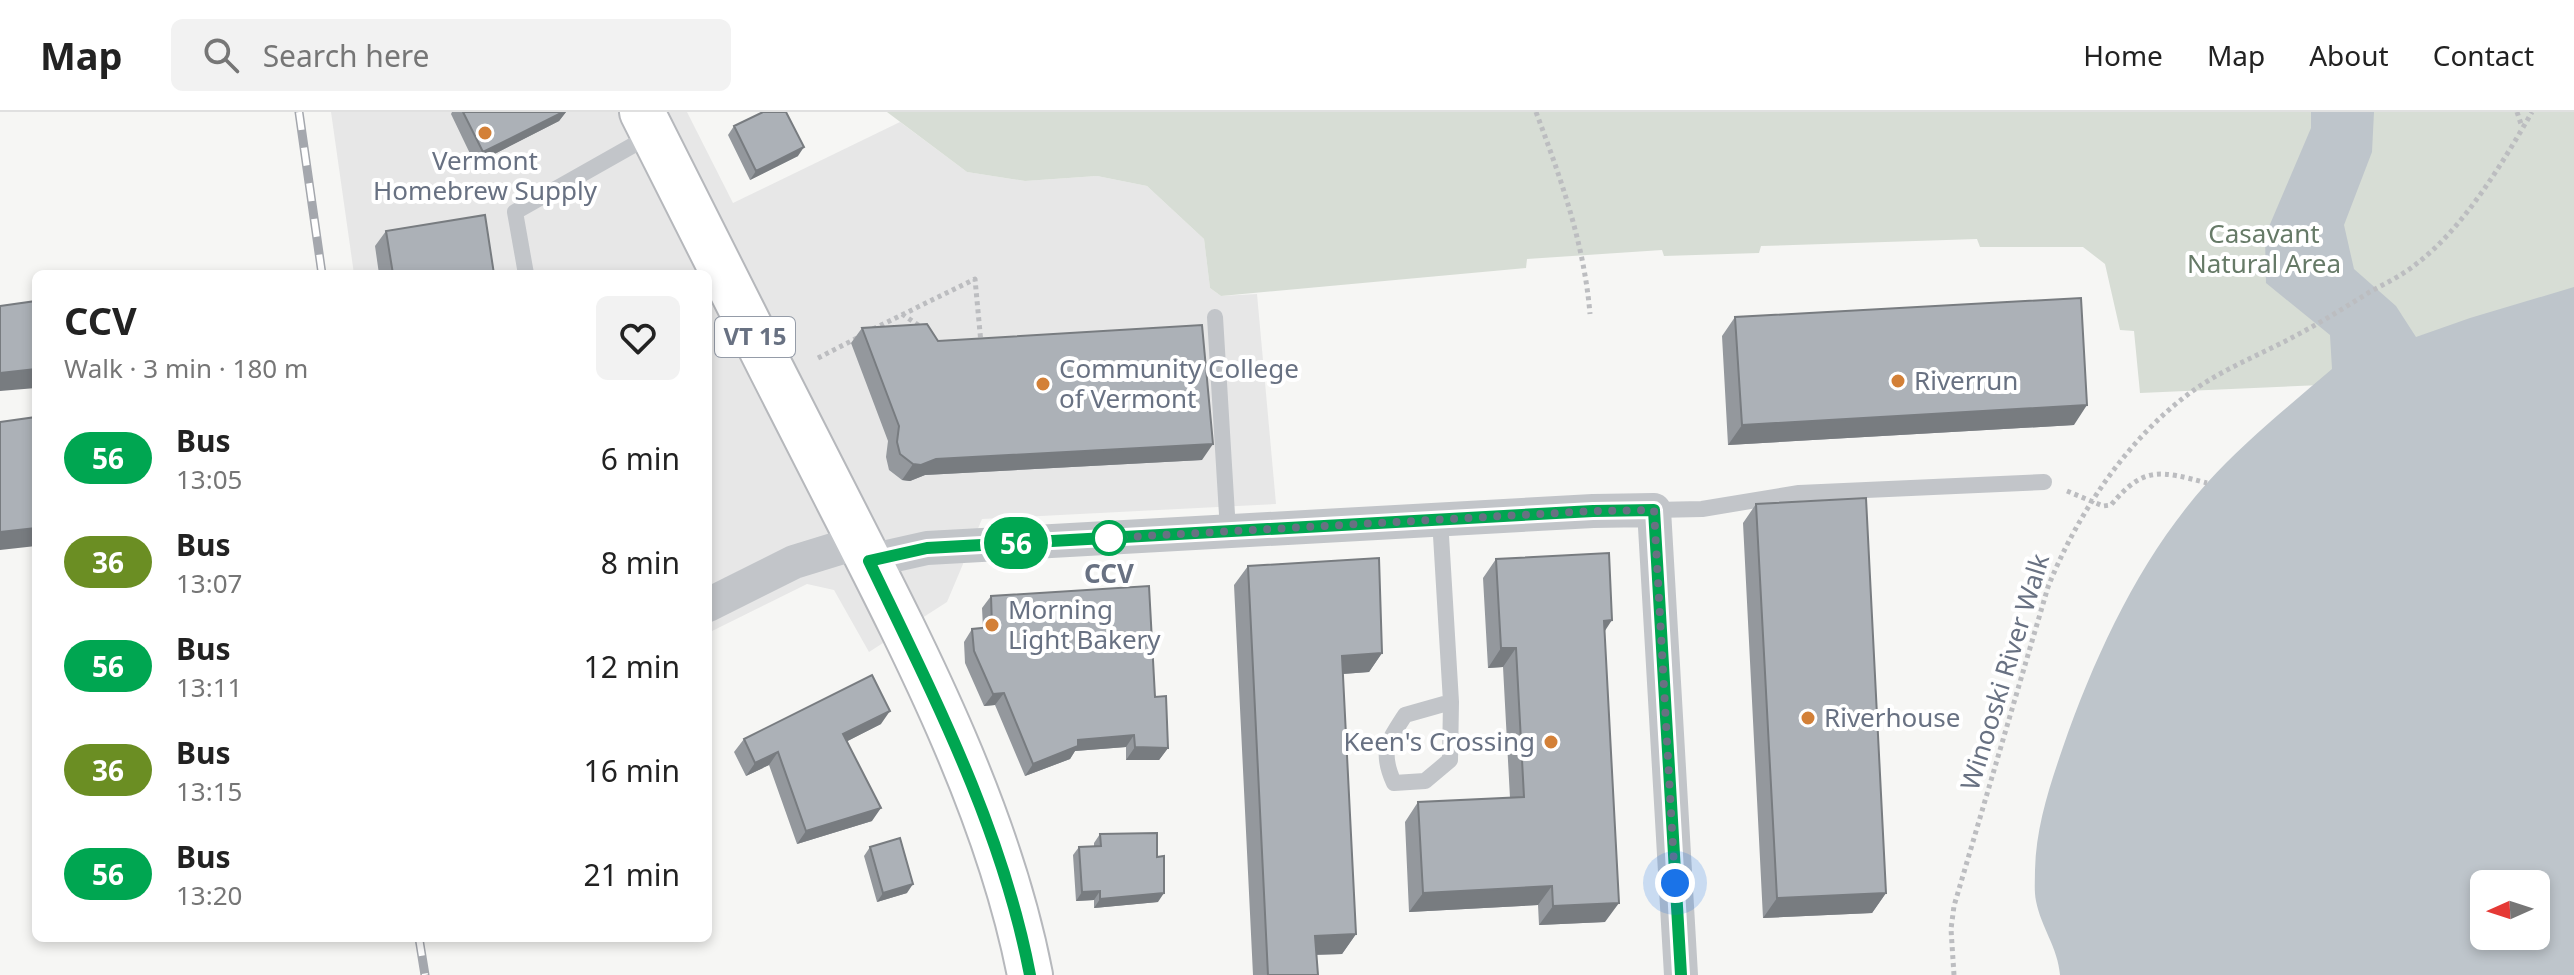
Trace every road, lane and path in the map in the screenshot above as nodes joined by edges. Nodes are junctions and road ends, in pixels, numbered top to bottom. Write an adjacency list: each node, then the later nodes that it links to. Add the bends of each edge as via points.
1 (1536, 112): 8 (path, via 1569,204)
2 (2517, 112): 5 (path)
3 (2532, 112): 5 (path, Winooski River Walk)
4 (647, 123): 6 (lane, via 515,212); 19 (main road, VT 15)
5 (2523, 128): 15 (path, Winooski River Walk, via 2453,230 2415,265 2194,390 2128,453)
6 (525, 270)
7 (902, 314): 10 (path); 11 (path, via 975,279); 12 (path)
8 (1590, 314)
9 (1215, 317): 18 (lane)
10 (923, 328)
11 (981, 345)
12 (818, 358)
13 (2044, 482): 16 (lane, via 1799,493 1702,509)
14 (2207, 483): 15 (path, via 2155,474 2127,486 2111,505)
15 (2092, 501): 24 (path, Winooski River Walk, via 2048,587 1954,906)
16 (1654, 510): 17 (street); 23 (street)
17 (1440, 519): 18 (street); 21 (lane)
18 (1228, 531): 19 (street)
19 (864, 552): 20 (street, via 794,562); 22 (main road, VT 15, via 980,805)
20 (712, 603)
21 (1451, 702): 21 (lane, via 1450,760 1425,781 1394,783 1385,761 1391,736 1405,715)
22 (1030, 975)
23 (1681, 975)
24 (1954, 975)

